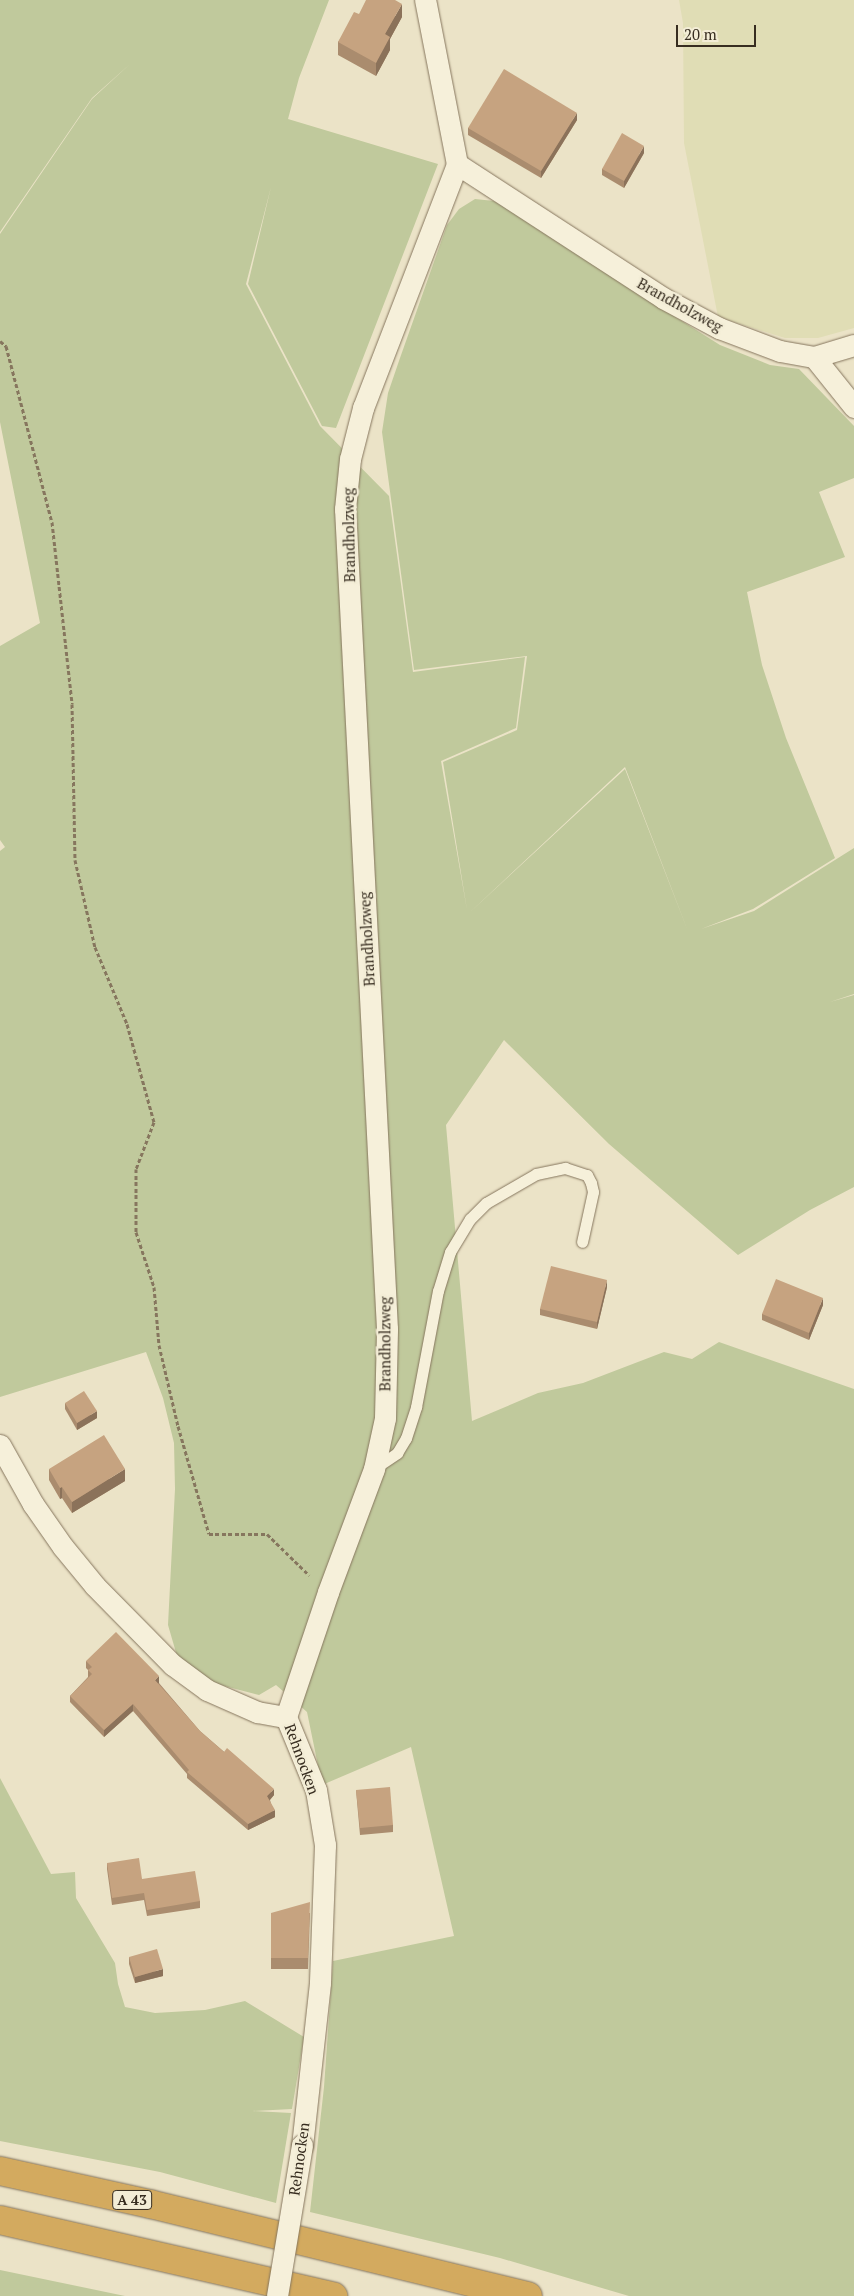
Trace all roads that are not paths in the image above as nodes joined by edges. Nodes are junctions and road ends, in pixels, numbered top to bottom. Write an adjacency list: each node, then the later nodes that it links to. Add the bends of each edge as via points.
1 (425, 0): 2 (street)
2 (457, 164): 4 (street, Brandholzweg, via 690,314 754,342); 8 (street, Brandholzweg, via 363,408 350,459 345,509 387,1329 385,1418)
3 (854, 345): 4 (street)
4 (814, 357): 5 (street)
5 (854, 407)
6 (582, 1242): 8 (lane, via 593,1192 591,1183 587,1175 565,1168 536,1174 486,1203 470,1219 450,1252 438,1291 416,1407 406,1438 397,1453)
7 (0, 1445): 9 (street, Rehnocken, via 33,1504 63,1547 95,1586 172,1665 207,1690 256,1712)
8 (374, 1469): 9 (street, Brandholzweg)
9 (286, 1717): 12 (street, Rehnocken, bridge, via 316,1790 325,1845 320,1983 302,2145)
10 (0, 2171): 14 (highway, A 43)
11 (0, 2220): 13 (highway)
12 (278, 2296)
13 (334, 2296)
14 (528, 2296)

